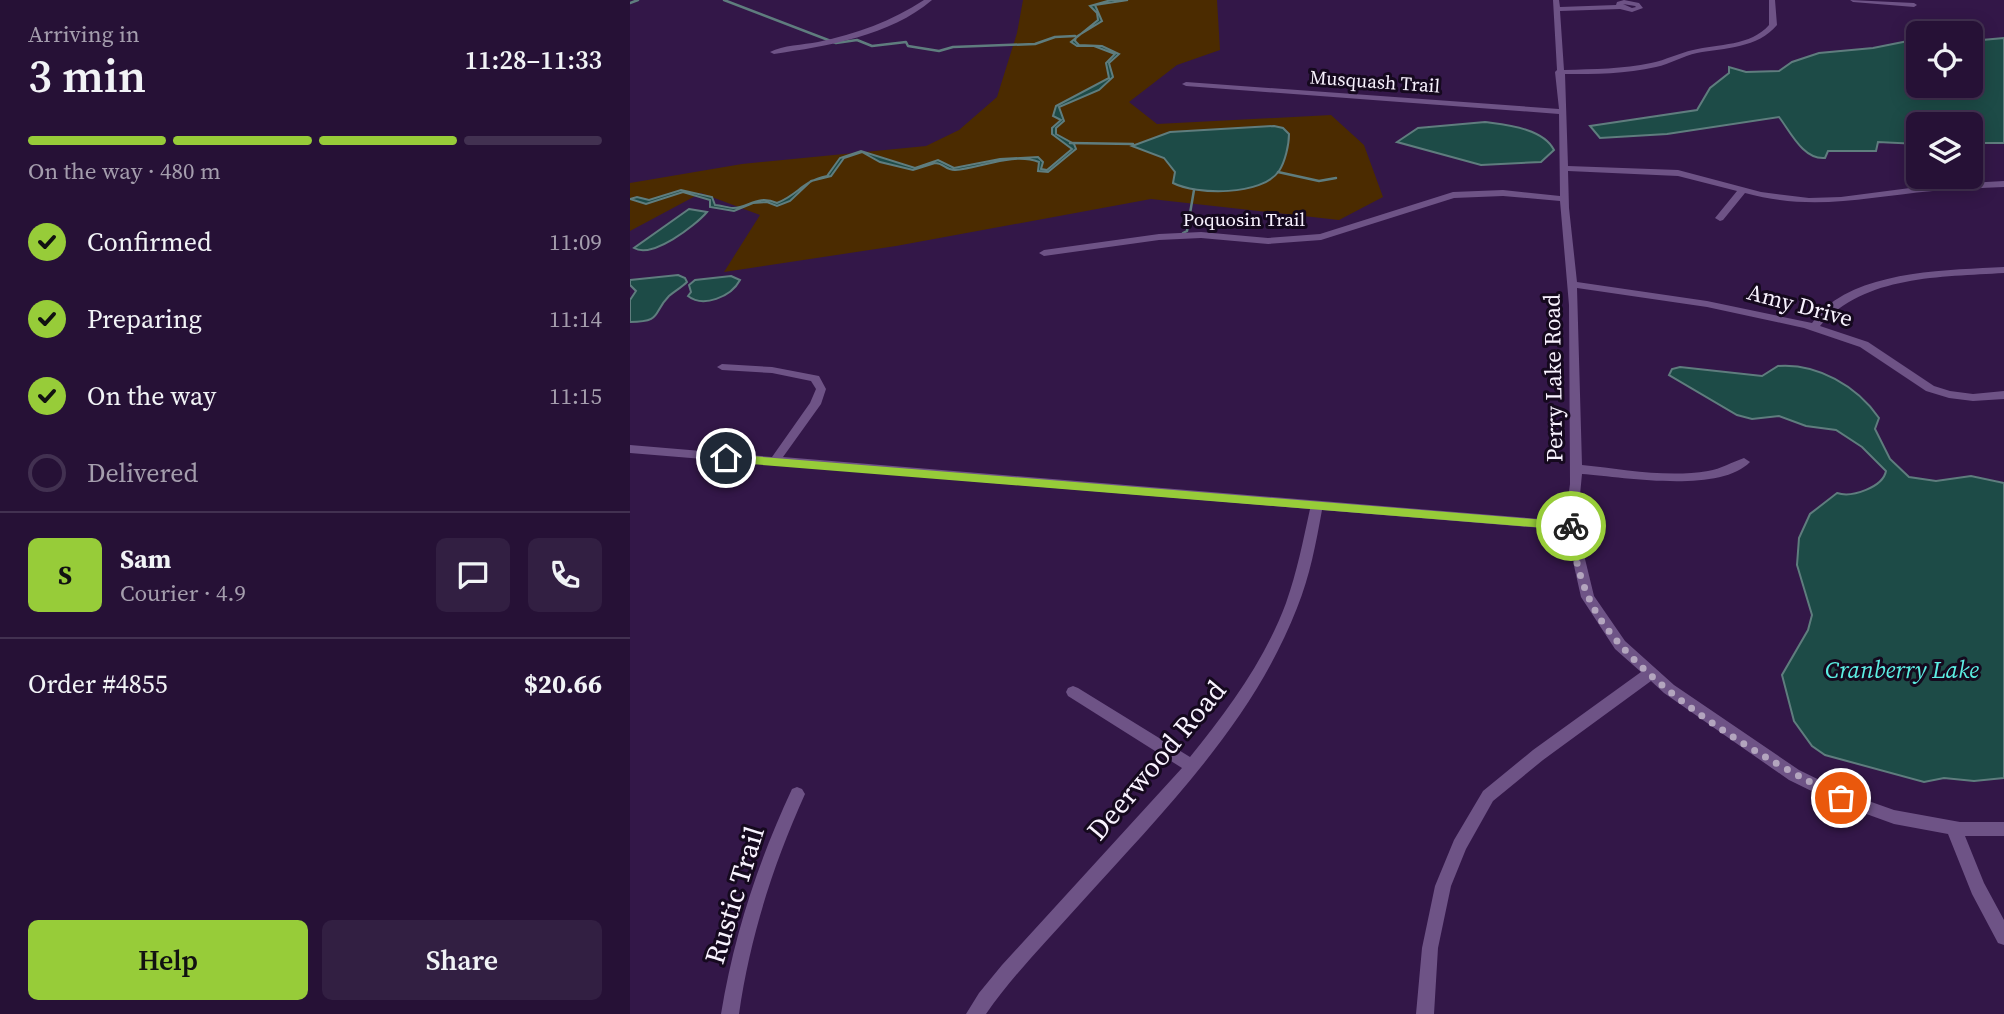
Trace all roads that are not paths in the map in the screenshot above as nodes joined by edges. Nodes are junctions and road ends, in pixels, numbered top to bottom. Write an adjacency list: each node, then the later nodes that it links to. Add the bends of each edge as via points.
1 (929, 0): 7 (street, via 859,33)
2 (1772, 0): 8 (street, via 1773,25 1744,43 1629,70)
3 (1853, 0): 5 (street)
4 (1556, 5): 6 (street); 8 (street, Perry Lake Road)
5 (1914, 5)
6 (1619, 7)
7 (774, 52)
8 (1559, 72): 10 (street, Perry Lake Road)
9 (1186, 84): 10 (street, Musquash Trail)
10 (1561, 111): 11 (street, Perry Lake Road)
11 (1563, 168): 13 (street, via 1665,172); 14 (street, Perry Lake Road)
12 (2004, 184): 13 (street, via 1827,201 1792,200)
13 (1743, 190): 15 (street)
14 (1564, 199): 16 (street, Poquosin Trail, via 1503,193 1453,195 1321,237 1268,241 1159,237); 18 (street, Perry Lake Road)
15 (1720, 218)
16 (1044, 253)
17 (2004, 270): 19 (street, via 1890,283 1856,292 1827,309)
18 (1572, 284): 19 (street, Amy Drive); 25 (street, Perry Lake Road)
19 (1814, 327): 21 (street, Amy Drive, via 1861,343 1933,392 1964,399)
20 (722, 367): 23 (street, via 797,373 815,378 821,388)
21 (2004, 395)
22 (630, 449): 23 (street)
23 (775, 462): 26 (street)
24 (1744, 462): 25 (street, via 1717,475)
25 (1576, 469): 27 (street, Perry Lake Road)
26 (1317, 506): 27 (street); 30 (street, Deerwood Road, via 1306,562 1287,617 1249,689)
27 (1571, 526): 28 (street, Perry Lake Road, via 1579,568 1594,607 1620,645)
28 (1651, 673): 32 (street, Perry Lake Road, via 1794,775 1894,817); 37 (street, via 1488,796 1443,886 1430,948)
29 (1073, 692): 30 (street)
30 (1191, 766): 36 (street, Deerwood Road)
31 (797, 794): 35 (street, Rustic Trail, via 753,906)
32 (1954, 828): 33 (street, Perry Lake Road); 34 (street)
33 (2004, 829)
34 (2004, 937)
35 (730, 1014)
36 (975, 1014)
37 (1425, 1014)

